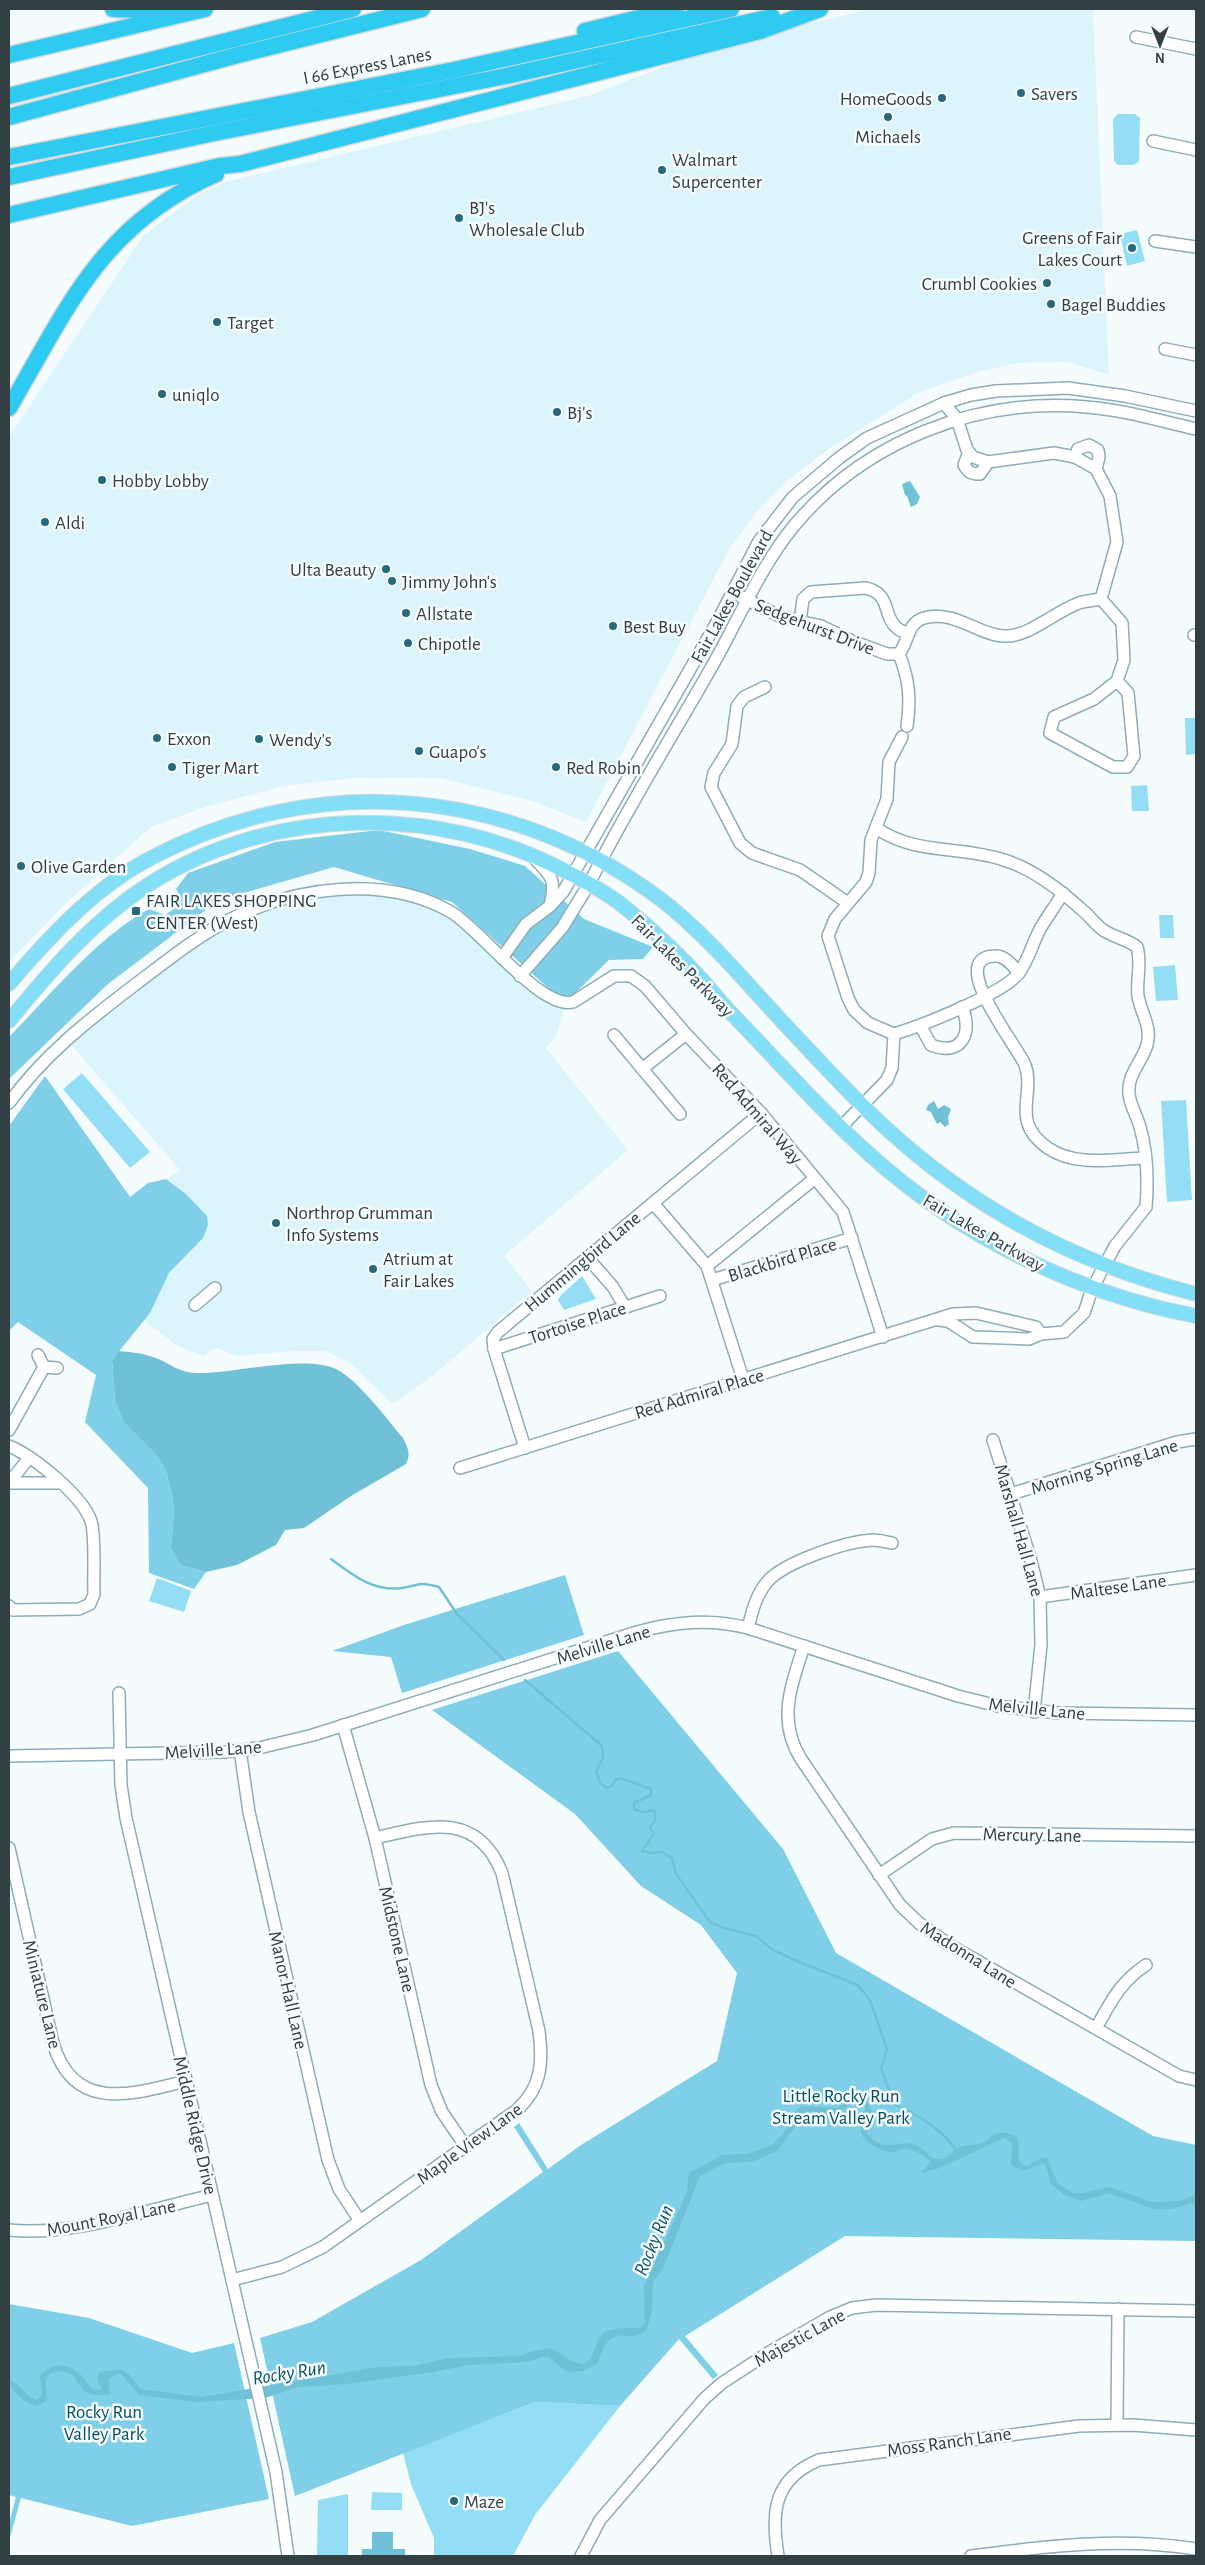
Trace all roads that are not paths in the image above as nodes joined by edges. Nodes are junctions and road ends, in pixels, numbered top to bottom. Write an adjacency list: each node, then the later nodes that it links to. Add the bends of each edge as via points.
1 (113, 9): 2 (highway)
2 (199, 9)
3 (205, 9): 12 (highway)
4 (354, 9): 14 (highway)
5 (422, 9): 15 (highway, I 66 Express Lanes)
6 (676, 9): 13 (highway, via 512,49)
7 (731, 9): 13 (highway, I 66 Express Lanes)
8 (807, 9): 20 (highway, via 501,77 219,132)
9 (820, 9): 19 (highway, via 760,31)
10 (1136, 38): 11 (street)
11 (1196, 49)
12 (9, 55)
13 (454, 70): 18 (highway, I 66 Express Lanes)
14 (9, 96)
15 (9, 117)
16 (1153, 142): 17 (street)
17 (1196, 150)
18 (9, 157)
19 (240, 164): 21 (highway); 28 (highway, via 170,198 119,238 78,291)
20 (9, 178)
21 (9, 215)
22 (1155, 241): 23 (street)
23 (1196, 246)
24 (1165, 349): 25 (street)
25 (1196, 354)
26 (962, 397): 27 (street, Fair Lakes Boulevard); 29 (street, Fair Lakes Boulevard, via 996,391 1068,388); 30 (street)
27 (944, 402): 30 (street); 34 (street, Fair Lakes Boulevard, via 867,438 799,491 759,541)
28 (9, 408)
29 (1196, 411)
30 (957, 419): 31 (street, Fair Lakes Boulevard, via 990,411 1064,406 1118,411); 32 (street, via 969,452 973,457 988,462 1054,453); 35 (street, Fair Lakes Boulevard, via 870,458 818,499 775,551)
31 (1196, 429)
32 (1075, 457): 33 (street); 33 (street, via 1078,450 1089,445 1098,450)
33 (1096, 469): 36 (street, via 1110,496 1117,542)
34 (732, 592): 35 (street, Sedgehurst Drive); 45 (street, Fair Lakes Boulevard)
35 (748, 600): 37 (street, Sedgehurst Drive); 47 (street, Fair Lakes Boulevard)
36 (1101, 600): 38 (street, via 1081,602 1019,634 1004,636 937,616 914,622); 40 (street, via 1122,623 1124,660)
37 (800, 622): 38 (street, via 803,599 811,592 864,588 882,596 896,628); 39 (street, Sedgehurst Drive, via 821,626 887,654)
38 (908, 634): 39 (street, via 907,644)
39 (900, 654): 42 (street, via 910,695)
40 (1117, 681): 40 (street, via 1094,699 1054,718 1050,734 1113,767 1127,767 1134,756 1128,693)
41 (765, 687): 51 (street, via 744,697 737,706 732,744 714,773 711,787 740,843 752,853 800,870)
42 (907, 726)
43 (902, 737): 44 (street, via 889,762 887,799)
44 (876, 828): 50 (street, via 906,844 926,849 972,852 1006,860); 51 (street, via 871,840 866,882)
45 (586, 853): 47 (main road, Fair Lakes Parkway); 48 (street, Fair Lakes Boulevard); 56 (main road, Fair Lakes Parkway, via 518,824 441,806 356,801 272,814 184,842 143,863 71,916)
46 (530, 855): 48 (main road, Fair Lakes Parkway); 52 (street, via 553,880); 59 (main road, Fair Lakes Parkway, via 459,832 384,822 290,829 223,848 154,881 107,916 69,951)
47 (601, 861): 49 (street, Fair Lakes Boulevard); 66 (main road, Fair Lakes Parkway, via 660,899 686,921)
48 (572, 875): 49 (main road, Fair Lakes Parkway); 52 (street, Fair Lakes Boulevard)
49 (589, 884): 55 (street, Fair Lakes Boulevard, via 562,928); 69 (main road, Fair Lakes Parkway, via 619,903 679,956)
50 (1063, 893): 54 (street); 70 (street, via 1104,931 1137,947 1140,958 1138,997 1147,1021 1148,1038 1130,1078 1129,1096 1140,1127)
51 (848, 903): 62 (street, via 835,919 828,936 842,983 860,1017)
52 (550, 906): 53 (street, Fair Lakes Boulevard, via 526,924)
53 (502, 958): 55 (street); 65 (street, via 452,912 409,896 373,890 347,890 283,899 211,930 143,978 66,1039)
54 (1019, 973): 57 (street); 57 (street, via 998,956 985,959 977,968 976,976)
55 (520, 976): 61 (street, Red Admiral Way, via 565,1003 574,1002 614,976 630,976 645,986)
56 (9, 984)
57 (985, 995): 58 (street); 70 (street, via 990,1010 1017,1048 1026,1068 1028,1080 1024,1109 1037,1139 1064,1158)
58 (962, 1007): 60 (street); 60 (street, via 967,1029 956,1046 948,1049 931,1045)
59 (9, 1021)
60 (920, 1024): 62 (street)
61 (686, 1034): 64 (street); 67 (street, Red Admiral Way)
62 (894, 1034): 66 (street, via 890,1075)
63 (614, 1035): 64 (street)
64 (642, 1069): 68 (street)
65 (9, 1103)
66 (862, 1105): 69 (street); 75 (main road, Fair Lakes Parkway, via 918,1156 1015,1224)
67 (761, 1113): 71 (street, Red Admiral Way); 72 (street, Hummingbird Lane)
68 (680, 1114)
69 (841, 1127): 79 (main road, Fair Lakes Parkway, via 900,1180 944,1213 1038,1266)
70 (1144, 1158): 75 (street, via 1146,1207 1115,1246)
71 (814, 1179): 73 (street, Red Admiral Way, via 842,1212); 76 (street)
72 (653, 1203): 74 (street, Hummingbird Lane); 76 (street)
73 (852, 1238): 77 (street, Blackbird Place); 87 (street, Red Admiral Way)
74 (587, 1257): 83 (street, via 613,1287); 88 (street, Hummingbird Lane, via 498,1332)
75 (1106, 1265): 79 (street); 80 (main road, Fair Lakes Parkway, via 1150,1282)
76 (706, 1266): 77 (street)
77 (712, 1280): 92 (street)
78 (215, 1288): 82 (street)
79 (1092, 1289): 84 (main road, Fair Lakes Parkway); 86 (street, via 1084,1313 1073,1326 1064,1332)
80 (1196, 1294)
81 (660, 1296): 83 (street, Tortoise Place)
82 (195, 1304)
83 (625, 1307): 88 (street, Tortoise Place)
84 (1196, 1316)
85 (938, 1320): 86 (street, via 948,1321 973,1337 1029,1338); 86 (street, Red Admiral Place, via 953,1314 976,1313 1036,1327); 87 (street, Red Admiral Place)
86 (1041, 1334)
87 (883, 1337): 92 (street, Red Admiral Place)
88 (494, 1349): 97 (street)
89 (38, 1355): 90 (street)
90 (44, 1367): 91 (street); 93 (street)
91 (57, 1368)
92 (743, 1379): 97 (street, Red Admiral Place)
93 (9, 1430)
94 (1196, 1439): 102 (street, Morning Spring Lane, via 1177,1442)
95 (993, 1440): 102 (street, Marshall Hall Lane)
96 (9, 1446): 98 (street)
97 (525, 1448): 99 (street, Red Admiral Place)
98 (29, 1458): 100 (street); 101 (street)
99 (460, 1468)
100 (9, 1483): 101 (street)
101 (60, 1483): 106 (street, via 86,1510 92,1522 94,1594 90,1604 79,1609 12,1610)
102 (1011, 1494): 105 (street, Marshall Hall Lane)
103 (892, 1543): 107 (street, via 862,1541 791,1564 779,1571 758,1597)
104 (1196, 1575): 105 (street, Maltese Lane)
105 (1040, 1597): 110 (street, Marshall Hall Lane, via 1041,1645)
106 (9, 1606)
107 (748, 1628): 108 (street, Melville Lane); 112 (street, Melville Lane, via 710,1622 659,1626)
108 (804, 1646): 110 (street, Melville Lane, via 967,1699); 119 (street, Madonna Lane, via 788,1700 787,1720 791,1739)
109 (119, 1693): 114 (street, Middle Ridge Drive)
110 (1034, 1712): 111 (street, Melville Lane)
111 (1196, 1715)
112 (343, 1725): 113 (street, Melville Lane, via 284,1743); 117 (street, Midstone Lane)
113 (240, 1750): 114 (street, Melville Lane); 126 (street, Manor Hall Lane, via 249,1812 328,2160 339,2189)
114 (120, 1754): 115 (street, Melville Lane); 122 (street, Middle Ridge Drive, via 126,1818)
115 (9, 1756)
116 (1196, 1836): 119 (street, Mercury Lane, via 954,1834 932,1839)
117 (375, 1838): 124 (street, Midstone Lane, via 431,2085 442,2112); 124 (street, Maple View Lane, via 428,1826 461,1829 486,1846 502,1873 539,2031 541,2069 535,2087 522,2106)
118 (9, 1848): 122 (street, Miniature Lane, via 54,2043 67,2071 89,2088 114,2095 132,2094)
119 (879, 1875): 121 (street, Madonna Lane, via 900,1905 930,1932)
120 (1146, 1965): 121 (street, via 1122,1985)
121 (1096, 2028): 123 (street, Madonna Lane, via 1179,2076)
122 (186, 2080): 125 (street, Middle Ridge Drive)
123 (1196, 2080)
124 (466, 2147): 126 (street, Maple View Lane)
125 (212, 2195): 127 (street, Mount Royal Lane, via 72,2228 46,2232); 128 (street, Middle Ridge Drive)
126 (360, 2221): 128 (street, Maple View Lane, via 323,2248 298,2261)
127 (9, 2230)
128 (232, 2280): 134 (street, Middle Ridge Drive, via 281,2498)
129 (1118, 2309): 130 (street, Majestic Lane); 131 (street); 135 (street, Majestic Lane, via 876,2305 852,2308 830,2317 739,2370 704,2399 600,2520)
130 (1196, 2311)
131 (1117, 2424): 132 (street, Moss Ranch Lane); 136 (street, Moss Ranch Lane, via 1031,2430 819,2460 793,2475 778,2499 774,2528)
132 (1196, 2430)
133 (1196, 2549): 137 (street, via 1094,2542)
134 (288, 2556)
135 (581, 2556)
136 (778, 2556)
137 (972, 2556)

